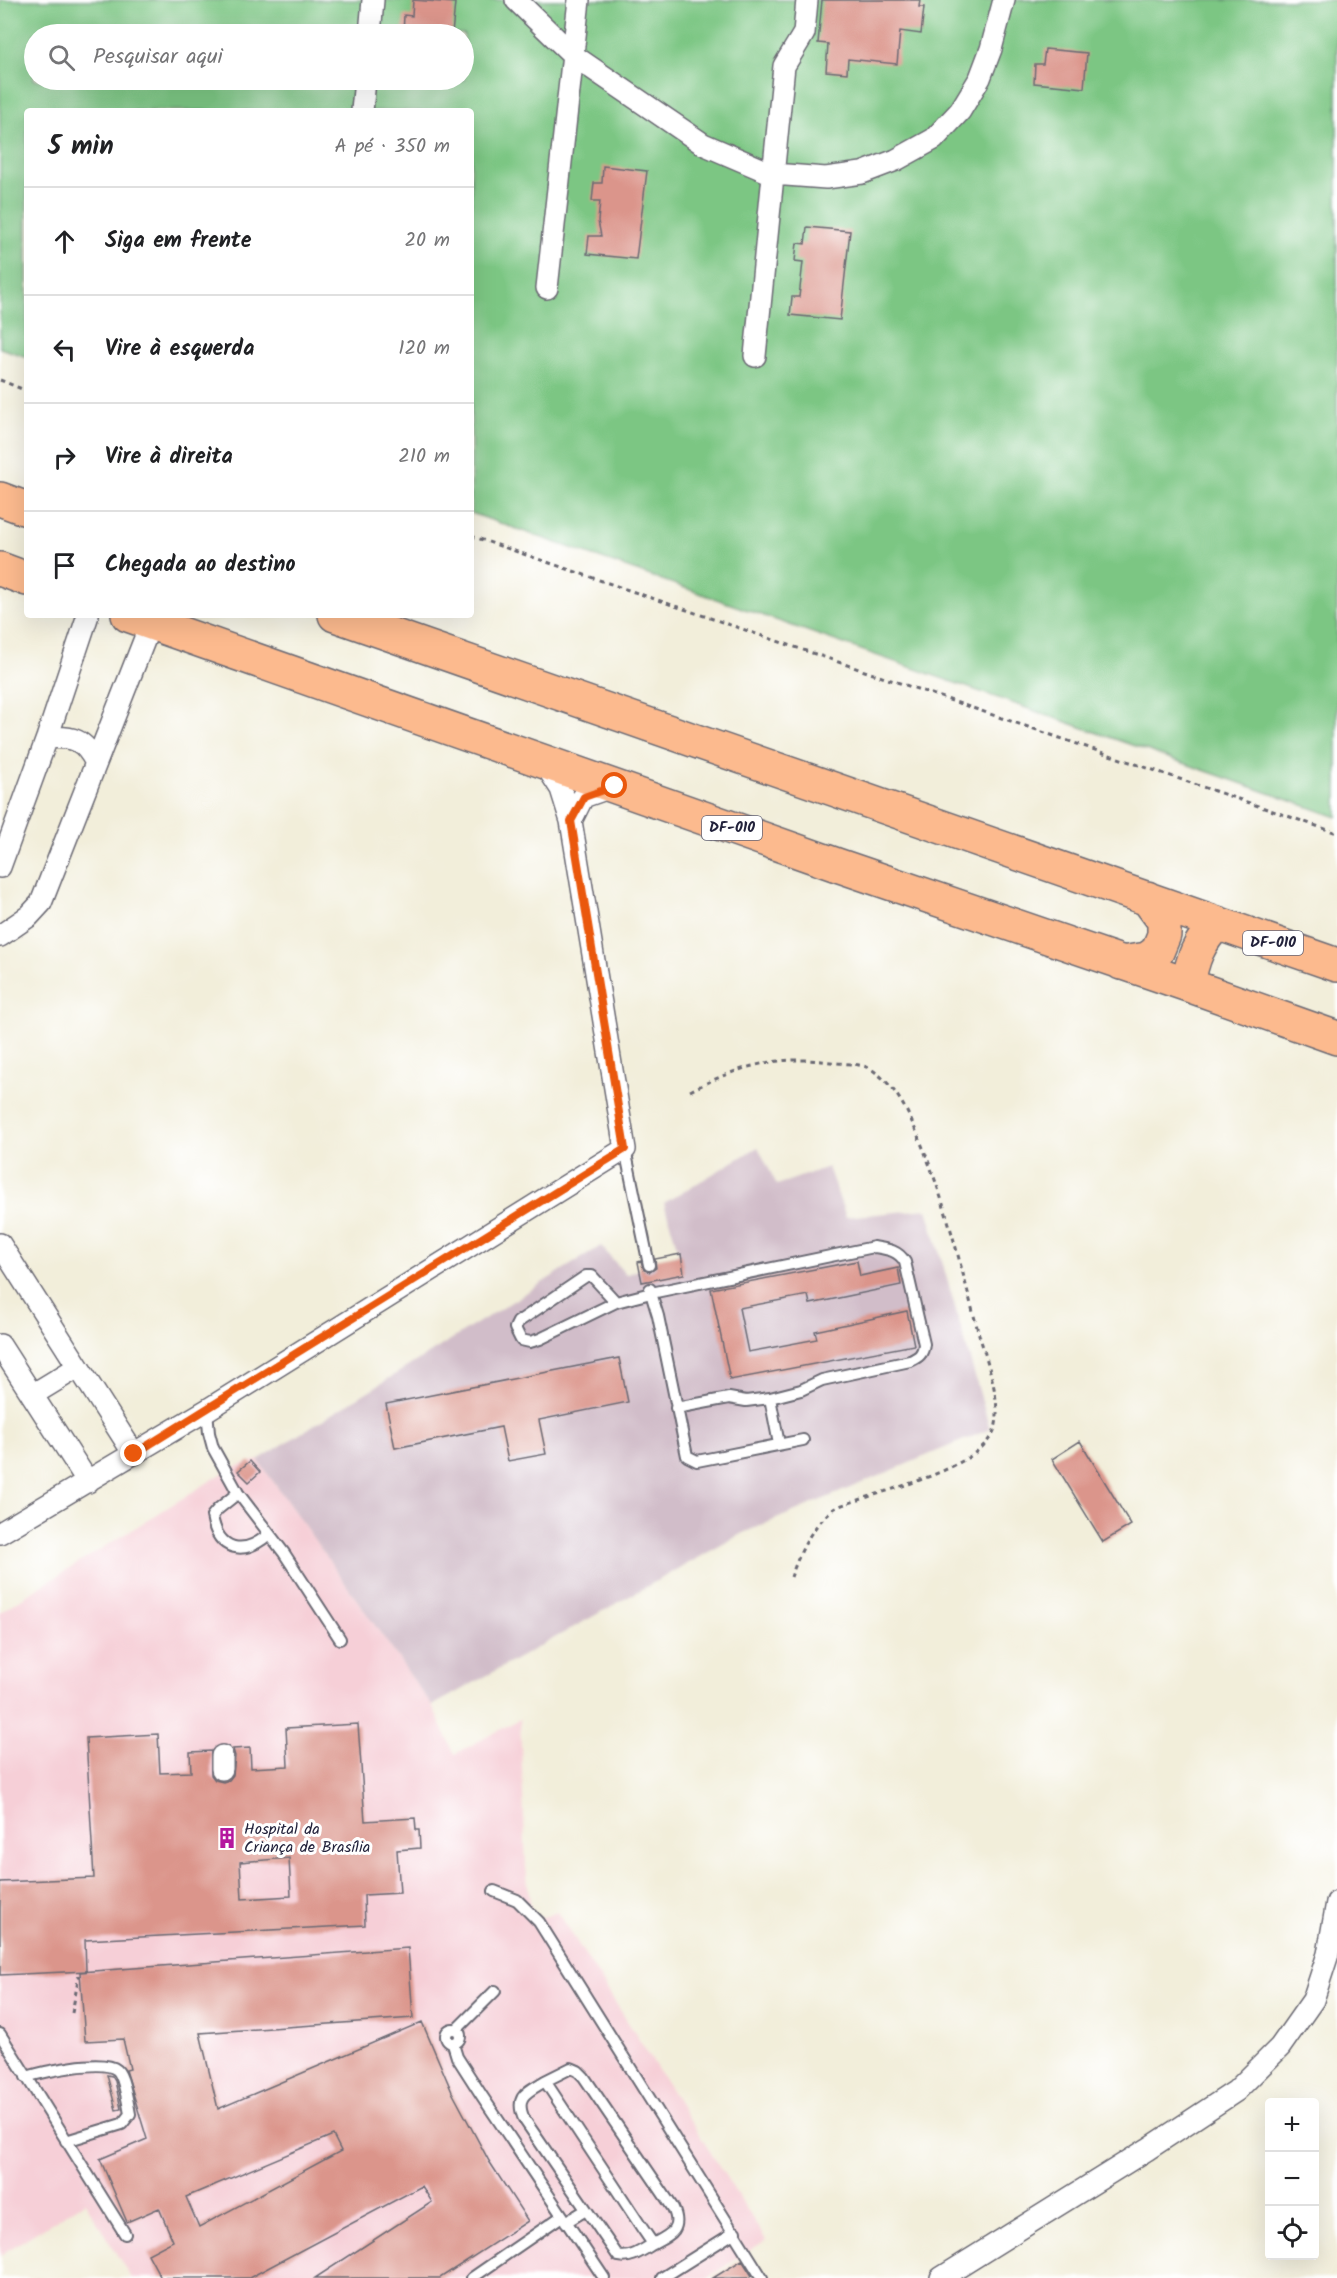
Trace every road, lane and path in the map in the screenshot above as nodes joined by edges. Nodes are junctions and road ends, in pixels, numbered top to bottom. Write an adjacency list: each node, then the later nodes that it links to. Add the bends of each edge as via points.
1 (373, 0): 6 (street)
2 (516, 0): 7 (street)
3 (579, 0): 7 (street)
4 (807, 0): 10 (street, via 804,33 784,66)
5 (1004, 0): 10 (street, via 980,78 960,111 933,139 862,173 826,178)
6 (371, 24)
7 (574, 56): 10 (street, via 703,144); 11 (street)
8 (364, 90): 9 (street)
9 (362, 108)
10 (773, 174): 12 (street)
11 (547, 288)
12 (755, 356)
13 (0, 380): 14 (path)
14 (24, 390)
15 (0, 499): 16 (main road)
16 (24, 508)
17 (474, 537): 28 (path)
18 (0, 569): 19 (main road)
19 (24, 578)
20 (87, 618): 23 (street)
21 (344, 618): 30 (main road, DF-010)
22 (140, 619): 24 (main road, DF-010); 25 (street)
23 (47, 738): 25 (street, via 63,737 84,744); 29 (street)
24 (543, 761): 26 (main road, DF-010); 27 (street, via 561,789)
25 (96, 763): 32 (street, via 42,903)
26 (615, 786): 27 (street, via 584,797); 33 (main road, DF-010)
27 (571, 821): 38 (street)
28 (1337, 834)
29 (0, 867)
30 (1147, 898): 31 (main road, DF-010); 33 (main road, via 1164,921 1157,952 1147,959)
31 (1217, 923): 34 (main road, DF-010); 35 (main road, via 1196,950)
32 (0, 936)
33 (1121, 963): 35 (main road, DF-010)
34 (1337, 965)
35 (1188, 985): 36 (main road, DF-010)
36 (1337, 1038)
37 (690, 1091): 56 (path, via 727,1073 770,1061 820,1060 867,1067 892,1085 911,1119 942,1201 997,1400 996,1427 975,1455 832,1510 813,1530)
38 (625, 1149): 40 (lane); 48 (street)
39 (0, 1244): 44 (street)
40 (650, 1264)
41 (650, 1289): 42 (lane); 46 (lane, via 874,1247 902,1256 924,1344 919,1357 822,1380); 47 (lane)
42 (616, 1302): 42 (lane, via 592,1276 586,1276 518,1322 515,1328 522,1340 530,1342)
43 (0, 1345): 45 (street)
44 (78, 1367): 45 (street); 51 (street)
45 (32, 1395): 52 (street)
46 (770, 1398): 47 (lane, via 729,1398); 50 (lane)
47 (676, 1408): 50 (lane, via 690,1459 697,1461)
48 (207, 1410): 51 (street); 53 (lane, via 213,1448)
49 (803, 1440): 50 (lane)
50 (779, 1444)
51 (134, 1454): 52 (street)
52 (88, 1482): 54 (street)
53 (238, 1493): 55 (lane); 55 (lane, via 212,1516 224,1541 237,1548 249,1548)
54 (0, 1533)
55 (269, 1534): 57 (lane)
56 (791, 1577)
57 (340, 1639)
58 (494, 1891): 69 (lane, via 517,1900 539,1922)
59 (1337, 1902): 76 (street, via 1328,1954 1312,2000 1280,2048 1236,2091)
60 (79, 1975): 62 (path)
61 (495, 1991): 68 (lane, via 457,2030 446,2032 446,2040 453,2044 457,2057)
62 (72, 2013)
63 (0, 2034): 64 (lane)
64 (26, 2077): 66 (lane); 66 (lane, via 71,2067 117,2069 130,2114 127,2120)
65 (545, 2081): 67 (lane, via 524,2095 520,2110); 71 (lane); 71 (lane, via 571,2068 578,2071 673,2208 677,2226)
66 (66, 2141): 70 (lane)
67 (586, 2210): 68 (lane); 71 (lane, via 618,2256 632,2256)
68 (564, 2219): 72 (lane); 73 (lane)
69 (735, 2232): 74 (lane); 75 (lane)
70 (125, 2234)
71 (652, 2244)
72 (472, 2278)
73 (604, 2278)
74 (662, 2278)
75 (762, 2278)
76 (941, 2278)

